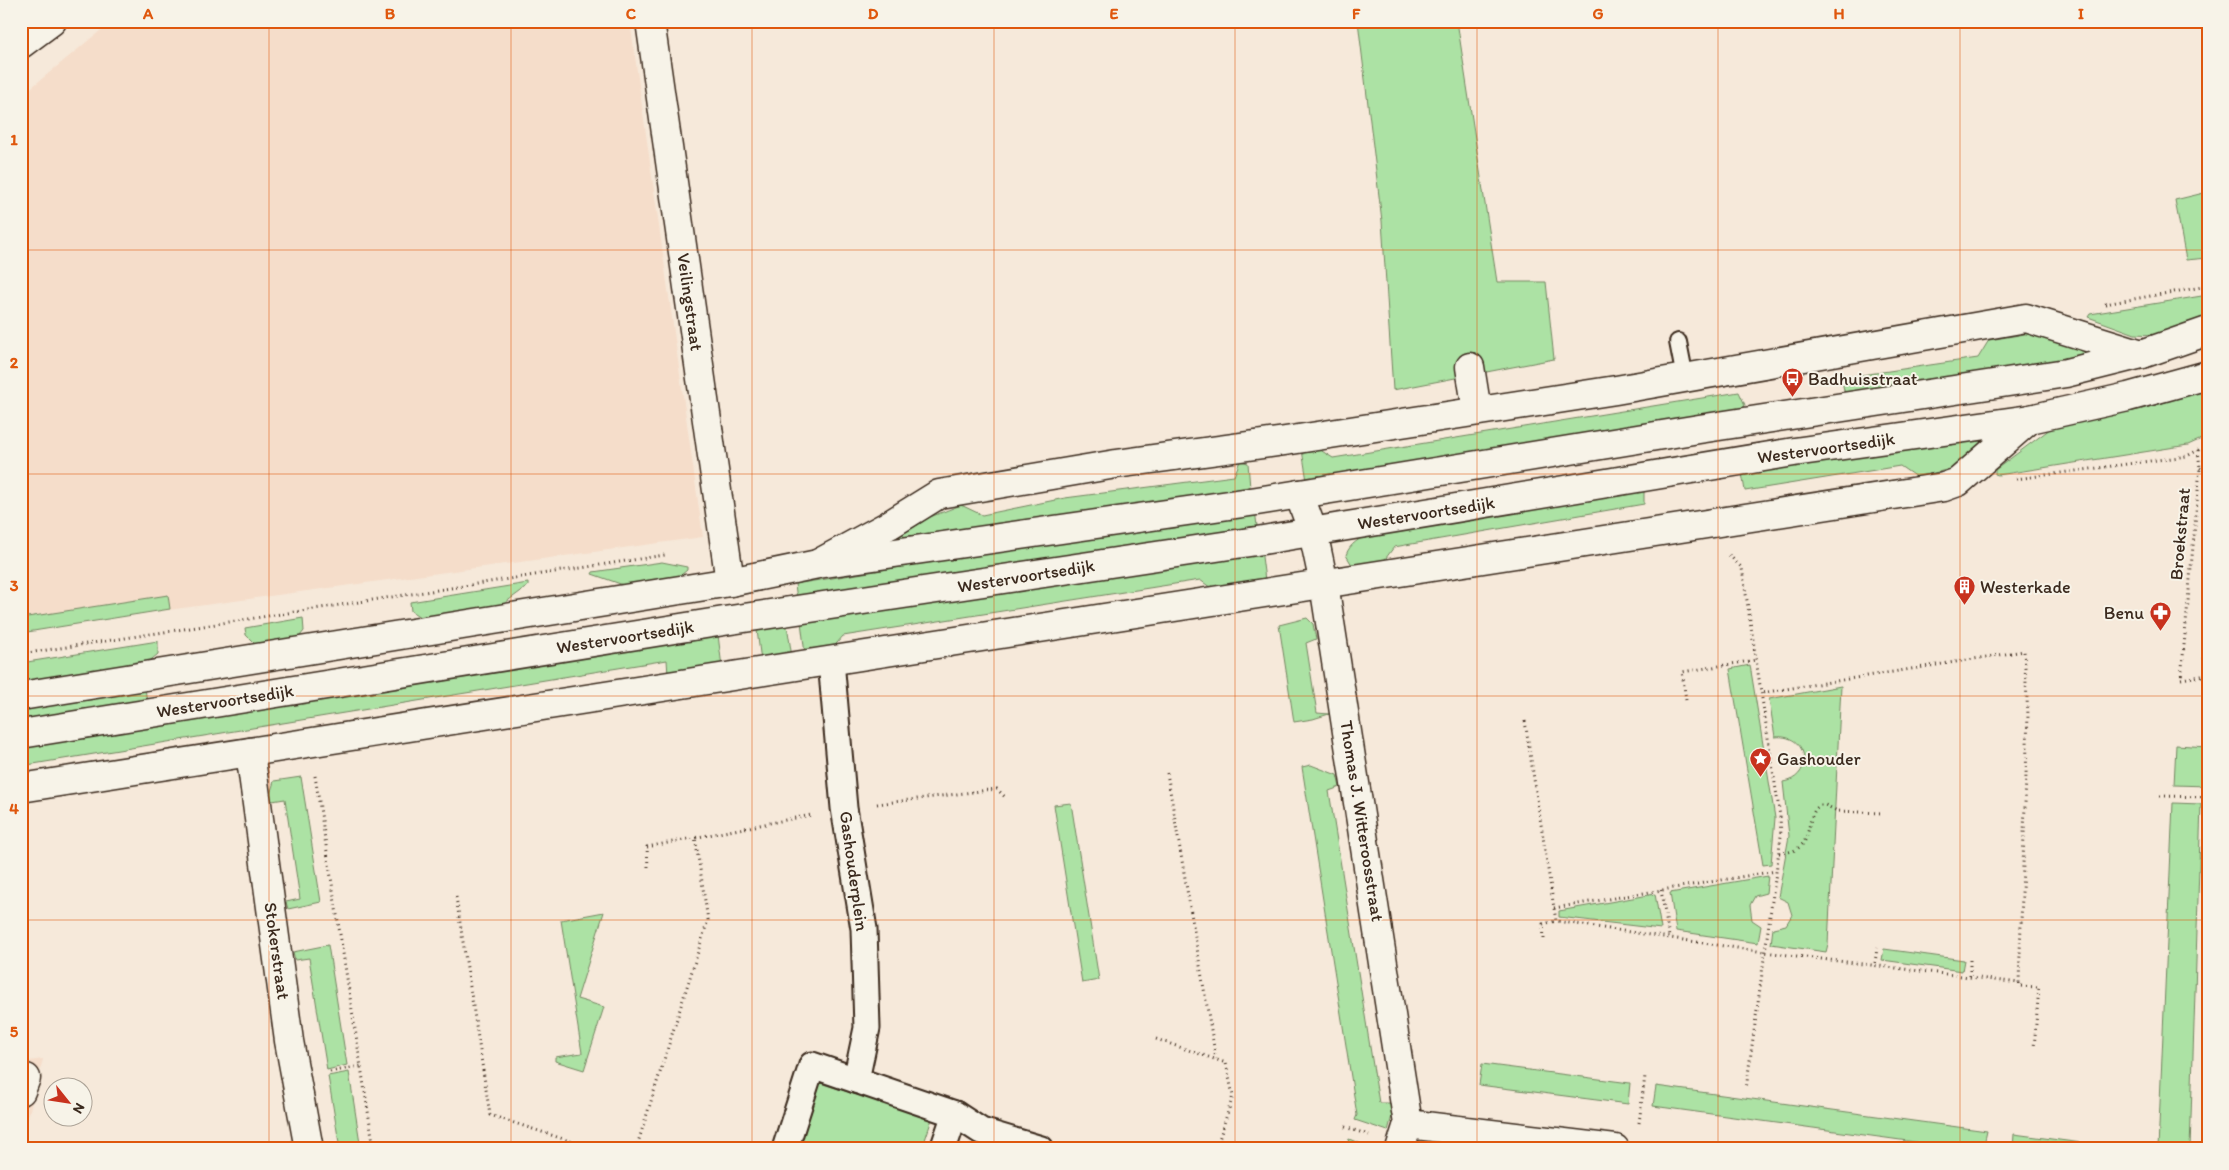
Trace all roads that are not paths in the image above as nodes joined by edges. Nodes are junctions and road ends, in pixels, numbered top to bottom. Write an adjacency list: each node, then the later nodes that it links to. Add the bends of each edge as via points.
1 (52, 21): 3 (street)
2 (650, 21): 15 (street, Veilingstraat)
3 (21, 44)
4 (2208, 331): 6 (street, Westervoortsedijk)
5 (1678, 342): 9 (lane)
6 (2142, 354): 9 (street, Westervoortsedijk, via 2026,318); 12 (street, Westervoortsedijk, via 2066,374 1689,430)
7 (1470, 367): 10 (street)
8 (2208, 375): 11 (street, Westervoortsedijk)
9 (1685, 378): 10 (street, Westervoortsedijk)
10 (1477, 411): 14 (street, Westervoortsedijk, via 1116,464 939,494)
11 (2030, 419): 13 (street, Westervoortsedijk, via 1794,452); 16 (street, Westervoortsedijk, via 1958,482 1944,487)
12 (1299, 494): 13 (street, Thomas J. Witteroosstraat); 14 (street, Westervoortsedijk)
13 (1314, 532): 16 (street, Thomas J. Witteroosstraat); 19 (street, Westervoortsedijk, via 743,618)
14 (818, 564): 15 (street, Westervoortsedijk)
15 (730, 582): 18 (street, Westervoortsedijk)
16 (1324, 584): 17 (street, Westervoortsedijk); 26 (street, Thomas J. Witteroosstraat, via 1376,904)
17 (830, 660): 20 (street, Westervoortsedijk); 23 (street, Gashouderplein, via 844,808 864,929 867,1028)
18 (21, 696)
19 (21, 734)
20 (250, 752): 21 (street, Westervoortsedijk); 27 (street, Stokerstraat, via 289,1041)
21 (21, 788)
22 (21, 1078): 24 (street, via 26,1078)
23 (856, 1080): 25 (street); 28 (street, via 812,1065)
24 (21, 1091)
25 (955, 1114): 29 (street); 30 (street, via 981,1131)
26 (1404, 1137): 31 (street)
27 (308, 1149)
28 (785, 1149)
29 (943, 1149)
30 (1041, 1149)
31 (1615, 1149)

